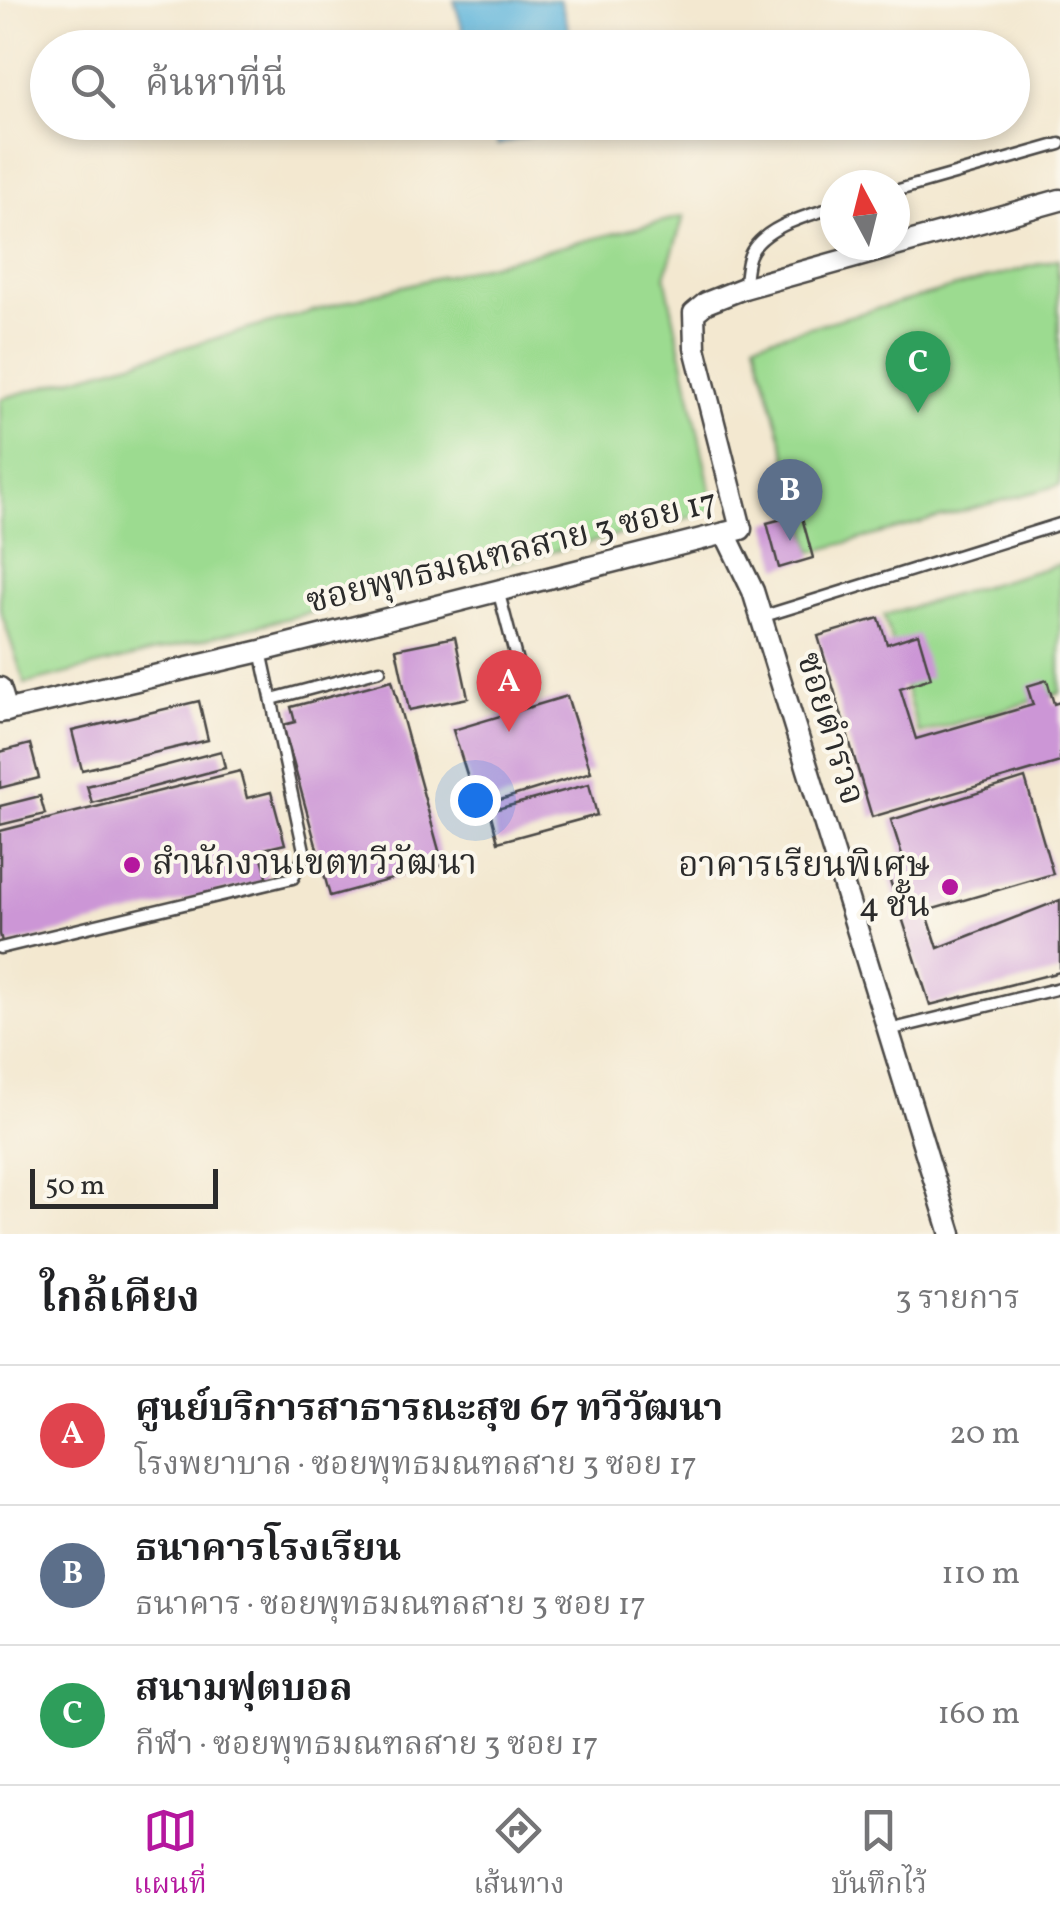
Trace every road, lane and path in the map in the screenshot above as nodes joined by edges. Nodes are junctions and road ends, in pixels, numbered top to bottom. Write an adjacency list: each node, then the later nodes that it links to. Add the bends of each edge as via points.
1 (1060, 144): 2 (lane)
2 (910, 186)
3 (1060, 200): 5 (street, ซอยพุทธมณฑลสาย 3 ซอย 17)
4 (820, 212): 5 (lane, via 768,235 750,253)
5 (744, 288): 7 (street, ซอยพุทธมณฑลสาย 3 ซอย 17, via 706,302 694,313 692,330 742,529)
6 (1060, 524): 9 (lane)
7 (725, 533): 8 (street, ซอยพุทธมณฑลสาย 3 ซอย 17); 9 (street, ซอยตำรวจ)
8 (498, 590): 10 (street, ซอยพุทธมณฑลสาย 3 ซอย 17); 13 (lane)
9 (761, 617): 18 (street, ซอยตำรวจ)
10 (261, 650): 14 (lane); 15 (street, ซอยพุทธมณฑลสาย 3 ซอย 17)
11 (380, 670): 14 (lane)
12 (0, 688): 15 (street)
13 (524, 688)
14 (272, 699): 16 (lane, via 305,855 293,878)
15 (3, 712)
16 (0, 948)
17 (1060, 988): 18 (lane)
18 (888, 1030): 19 (street, ซอยตำรวจ)
19 (951, 1234)

